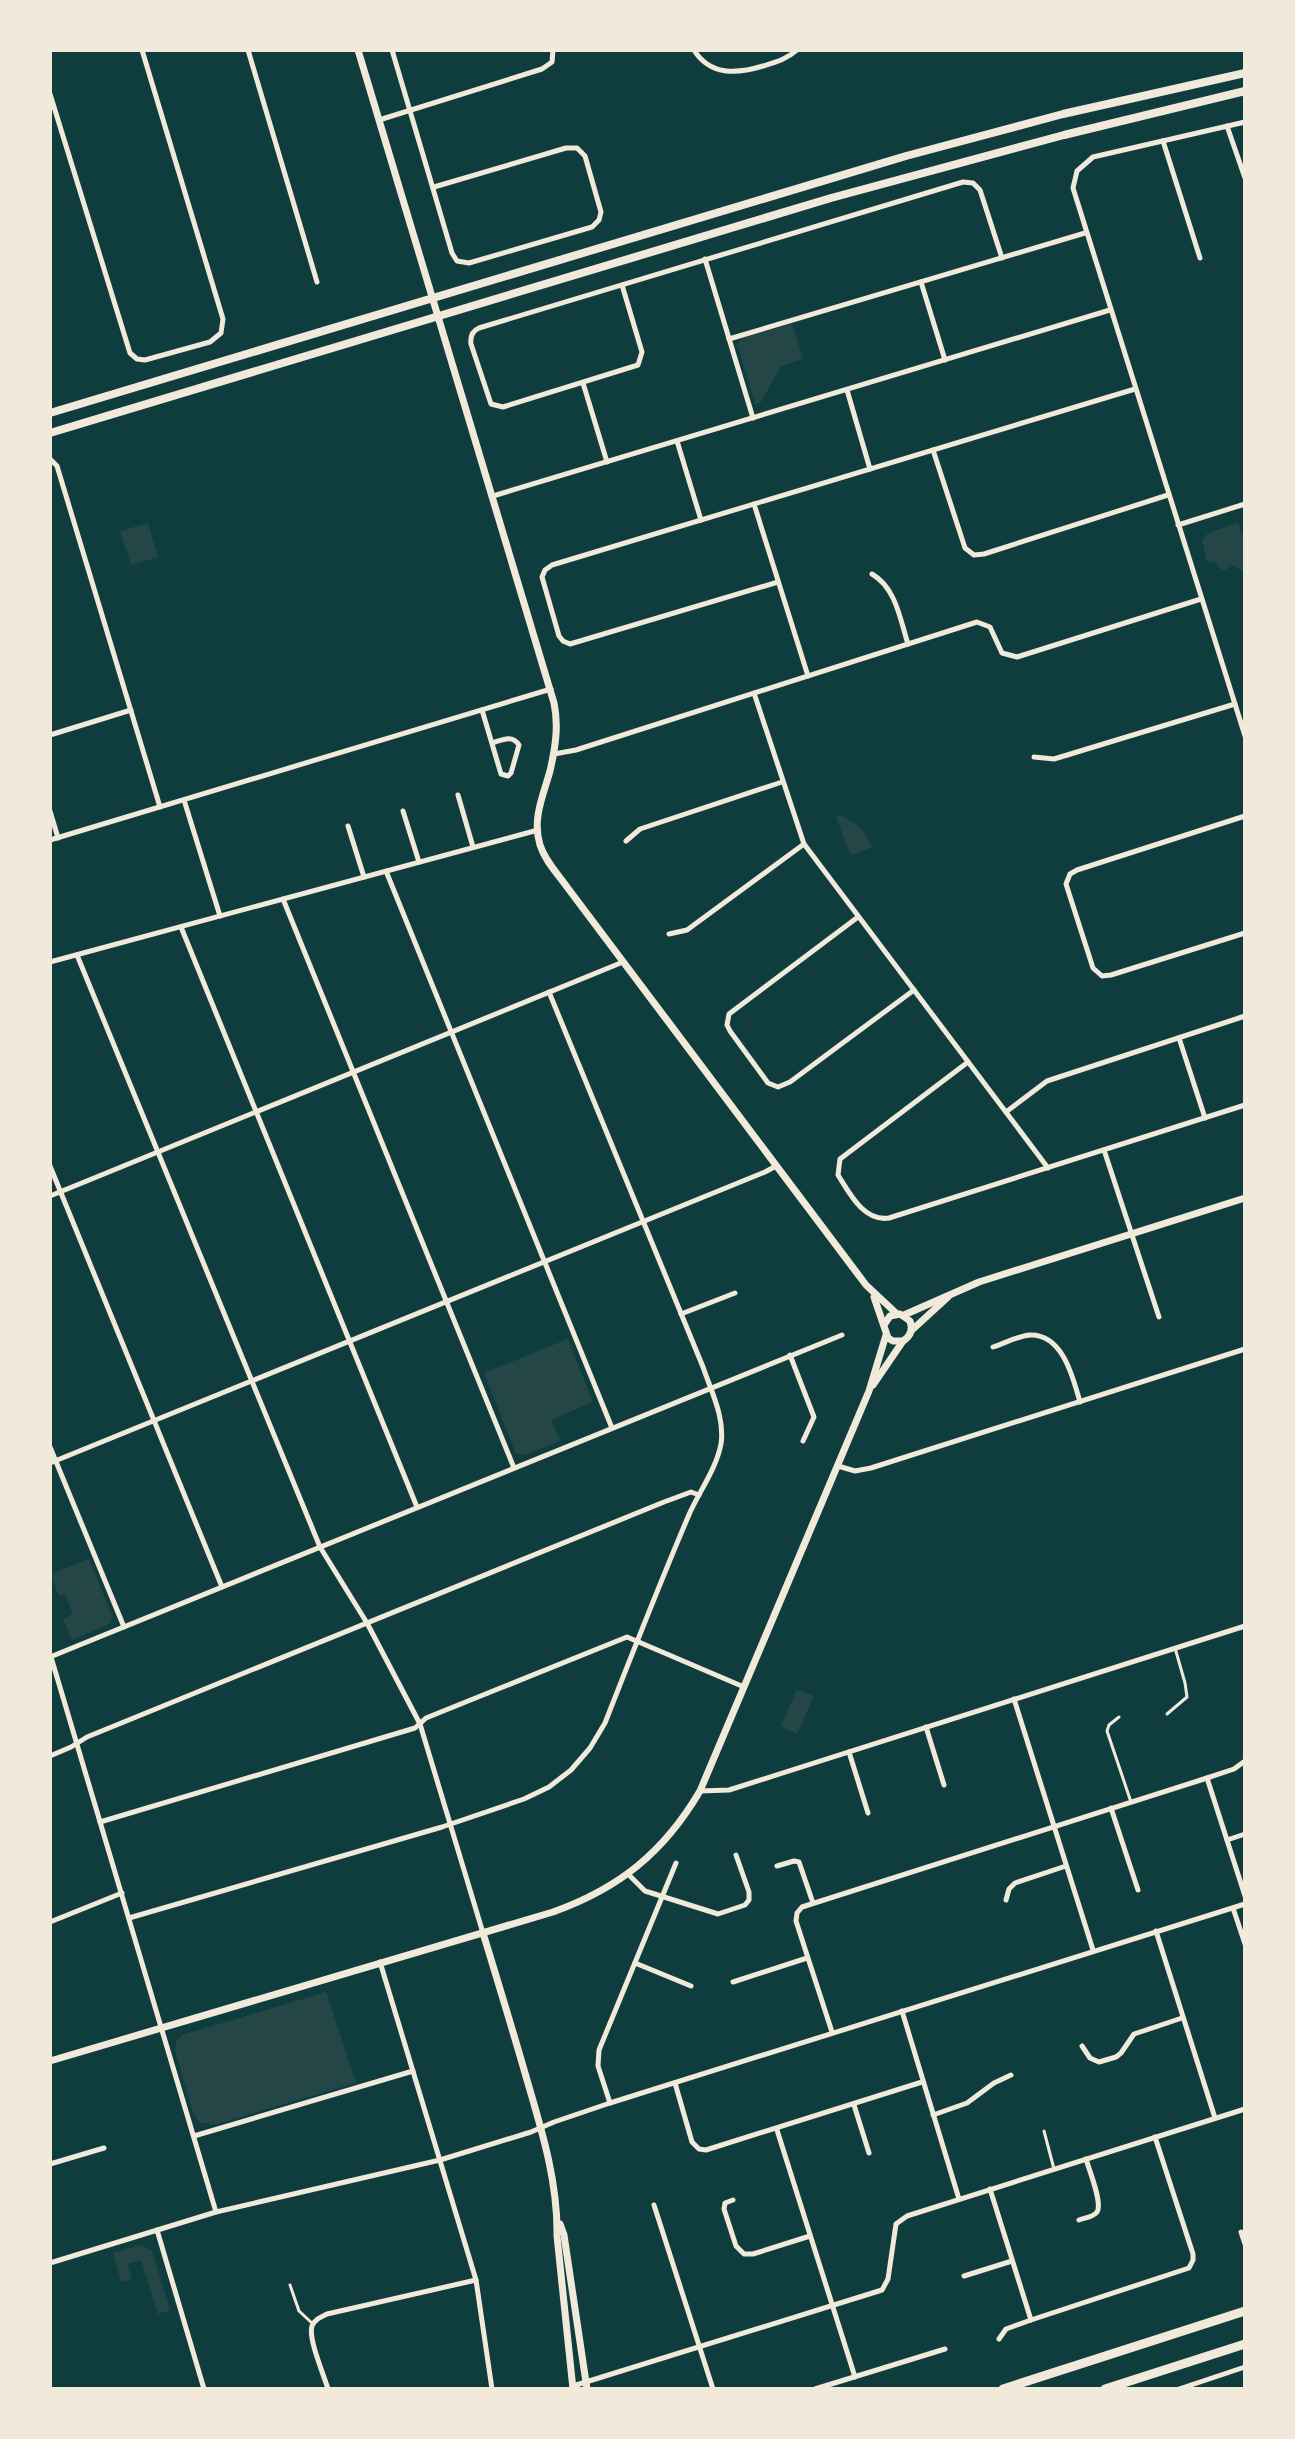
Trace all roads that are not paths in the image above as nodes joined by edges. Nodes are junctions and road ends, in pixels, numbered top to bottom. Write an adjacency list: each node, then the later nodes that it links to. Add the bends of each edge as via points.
1 (142, 50): 10 (street, via 223,319 221,333 210,342 145,360 127,350)
2 (248, 50): 22 (street)
3 (358, 50): 12 (street)
4 (392, 50): 11 (street)
5 (553, 50): 11 (street, via 552,62 542,69)
6 (694, 50): 7 (street, via 704,62 730,72 782,60)
7 (797, 50)
8 (1245, 73): 25 (main road, via 906,156)
9 (1245, 91): 27 (main road, via 831,198)
10 (50, 94)
11 (410, 110): 12 (street); 17 (street)
12 (379, 120): 25 (street)
13 (1245, 122): 14 (street)
14 (1227, 126): 15 (street); 16 (street)
15 (1163, 141): 18 (street, via 1098,155 1081,166 1073,188); 20 (street)
16 (1245, 178)
17 (434, 187): 17 (street, via 452,253 457,261 469,263 592,227 601,212 585,156 577,148)
18 (1085, 233): 19 (street); 26 (street)
19 (1002, 258): 21 (street, via 980,190 967,182); 23 (street)
20 (1200, 258)
21 (705, 259): 24 (street); 28 (street)
22 (317, 282)
23 (921, 282): 28 (street); 29 (street)
24 (622, 285): 30 (street, via 642,358 635,367); 30 (street, via 472,333 483,385 494,406)
25 (432, 297): 27 (street); 33 (main road)
26 (1110, 310): 29 (street); 31 (street)
27 (438, 316): 35 (main road); 42 (street)
28 (729, 339): 34 (street)
29 (945, 360): 32 (street)
30 (583, 383): 39 (street)
31 (1135, 389): 37 (street); 41 (street)
32 (847, 390): 34 (street); 40 (street)
33 (50, 413)
34 (753, 418): 36 (street)
35 (50, 433)
36 (677, 441): 39 (street); 45 (street)
37 (933, 450): 40 (street); 41 (street, via 965,548 977,555)
38 (50, 459): 55 (street, via 57,466)
39 (607, 462): 42 (street)
40 (870, 469): 43 (street)
41 (1168, 495): 46 (street)
42 (493, 496): 52 (street)
43 (754, 504): 45 (street); 48 (street)
44 (1245, 504): 46 (street)
45 (701, 520): 48 (street, via 545,570 542,577 559,636 575,643)
46 (1178, 525): 49 (street)
47 (872, 574): 50 (street, via 890,589)
48 (778, 582): 51 (street)
49 (1201, 599): 50 (street, via 1021,656 1005,655 992,630 980,622); 54 (street)
50 (908, 644): 51 (street)
51 (808, 676): 53 (street)
52 (551, 689): 56 (street); 60 (street)
53 (754, 693): 60 (street); 62 (street)
54 (1235, 704): 58 (street); 61 (street, via 1054,759)
55 (131, 710): 57 (street); 65 (street)
56 (482, 710): 59 (street); 64 (street)
57 (50, 735)
58 (1245, 736)
59 (492, 743): 59 (street, via 501,774 508,776 519,745 510,738)
60 (554, 754): 70 (street)
61 (1034, 757)
62 (782, 782): 73 (street, via 640,829); 74 (street)
63 (458, 795): 75 (street)
64 (184, 800): 65 (street); 80 (street)
65 (160, 807): 71 (street)
66 (50, 811): 71 (street)
67 (403, 811): 76 (street)
68 (1245, 816): 83 (street, via 1077,870 1066,884 1093,968 1102,976)
69 (348, 826): 78 (street)
70 (538, 830): 75 (street); 87 (street, via 548,861)
71 (58, 838): 72 (street)
72 (50, 840)
73 (626, 841)
74 (804, 844): 81 (street); 84 (street, via 687,930)
75 (473, 847): 76 (street)
76 (419, 862): 77 (street)
77 (386, 871): 78 (street); 91 (street)
78 (364, 877): 79 (street)
79 (283, 899): 80 (street); 94 (street)
80 (220, 916): 82 (street)
81 (859, 917): 88 (street); 88 (street, via 729,1014 730,1031 768,1083 778,1087 790,1082)
82 (181, 927): 85 (street); 96 (street)
83 (1245, 933)
84 (669, 934)
85 (77, 955): 86 (street); 100 (street)
86 (50, 962)
87 (623, 962): 89 (street); 102 (street)
88 (914, 990): 93 (street)
89 (549, 992): 91 (street); 107 (street)
90 (1245, 1016): 92 (street)
91 (451, 1033): 94 (street); 109 (street)
92 (1179, 1038): 97 (street, via 1047,1081); 98 (street)
93 (968, 1062): 97 (street); 103 (street, via 840,1159 838,1175 859,1205 875,1219 889,1218)
94 (354, 1072): 96 (street); 113 (street)
95 (1245, 1105): 98 (street)
96 (256, 1112): 100 (street); 121 (street)
97 (1006, 1112): 103 (street)
98 (1205, 1118): 99 (street)
99 (1104, 1150): 103 (street); 108 (street)
100 (157, 1152): 104 (street); 126 (street)
101 (50, 1166): 104 (street)
102 (776, 1166): 107 (street); 110 (street)
103 (1048, 1168)
104 (61, 1192): 105 (street); 130 (street)
105 (50, 1196)
106 (1245, 1198): 108 (street)
107 (643, 1222): 109 (street); 114 (street)
108 (1132, 1233): 112 (street); 116 (street)
109 (544, 1262): 113 (street); 131 (street)
110 (871, 1291): 115 (street); 117 (street)
111 (735, 1293): 114 (street)
112 (949, 1296): 115 (street); 118 (street)
113 (447, 1302): 121 (street); 136 (street)
114 (681, 1314): 127 (street)
115 (900, 1314): 117 (street, via 890,1316); 118 (street)
116 (1159, 1317)
117 (884, 1325): 120 (street)
118 (912, 1330): 122 (street)
119 (842, 1335): 125 (street)
120 (886, 1335): 122 (street); 128 (street)
121 (349, 1341): 126 (street); 138 (street)
122 (903, 1341): 128 (street)
123 (993, 1347): 129 (street, via 1025,1336 1046,1340 1066,1359)
124 (1245, 1349): 129 (street)
125 (790, 1355): 127 (street); 132 (street, via 814,1417)
126 (252, 1381): 130 (street); 139 (street)
127 (710, 1388): 131 (street); 137 (street, via 722,1428)
128 (869, 1391): 135 (street)
129 (1080, 1402): 135 (street, via 871,1468)
130 (153, 1421): 134 (street); 140 (street)
131 (612, 1428): 136 (street)
132 (803, 1441)
133 (50, 1447): 134 (street)
134 (53, 1462): 143 (street)
135 (838, 1466): 147 (street)
136 (514, 1468): 138 (street)
137 (699, 1495): 141 (street, via 691,1492 664,1502); 144 (street)
138 (417, 1507): 139 (street)
139 (320, 1547): 140 (street); 141 (street)
140 (222, 1587): 143 (street)
141 (367, 1623): 151 (street); 153 (street)
142 (1245, 1626): 145 (street)
143 (124, 1627): 146 (street)
144 (638, 1641): 147 (street); 151 (street, via 627,1637); 164 (street, via 605,1723 571,1770 537,1794)
145 (1175, 1648): 148 (street); 149 (lane, via 1187,1697)
146 (50, 1657): 153 (street)
147 (745, 1687): 159 (street)
148 (1014, 1699): 152 (street); 165 (street)
149 (1167, 1714)
150 (1119, 1717): 160 (lane, via 1107,1731)
151 (420, 1724): 163 (street); 164 (street)
152 (926, 1727): 154 (street); 158 (street)
153 (77, 1743): 155 (street); 163 (street)
154 (849, 1752): 159 (street, via 729,1790); 162 (street)
155 (50, 1756)
156 (1245, 1761): 157 (street)
157 (1207, 1778): 160 (street); 167 (street)
158 (944, 1785)
159 (700, 1791): 172 (street, via 670,1836)
160 (1131, 1802): 161 (street)
161 (1111, 1808): 165 (street); 173 (street)
162 (868, 1813)
163 (100, 1822): 174 (street)
164 (451, 1824): 181 (street); 184 (street)
165 (1055, 1826): 171 (street); 178 (street)
166 (1245, 1834): 167 (street)
167 (1227, 1840): 176 (street)
168 (736, 1855): 175 (street, via 750,1897 745,1905 714,1914)
169 (676, 1863): 175 (street)
170 (777, 1866): 178 (street, via 799,1862)
171 (1066, 1866): 177 (street, via 1015,1883); 186 (street)
172 (628, 1874): 175 (street, via 645,1891); 184 (street, via 585,1900)
173 (1138, 1890)
174 (122, 1893): 181 (street); 182 (street)
175 (663, 1896): 189 (street)
176 (1245, 1896)
177 (1006, 1900)
178 (813, 1903): 187 (street, via 796,1917)
179 (1245, 1904): 180 (street)
180 (1233, 1908): 183 (street); 185 (street)
181 (129, 1918): 194 (street)
182 (50, 1922)
183 (1156, 1931): 186 (street); 193 (street)
184 (483, 1933): 188 (street); 207 (street)
185 (1245, 1944)
186 (1093, 1950): 192 (street)
187 (807, 1958): 190 (street); 195 (street)
188 (380, 1962): 194 (street); 198 (street)
189 (635, 1963): 191 (street); 202 (street, via 597,2056)
190 (733, 1982)
191 (691, 1986)
192 (902, 2011): 195 (street); 200 (street)
193 (1182, 2018): 196 (street, via 1134,2034 1121,2053 1102,2061 1090,2058); 206 (street)
194 (162, 2028): 197 (street); 210 (street)
195 (832, 2032): 201 (street)
196 (1082, 2046)
197 (50, 2061)
198 (413, 2071): 210 (street); 215 (street)
199 (1011, 2075): 205 (street, via 967,2103)
200 (922, 2082): 203 (street); 205 (street)
201 (675, 2083): 202 (street); 208 (street, via 690,2137 699,2149)
202 (610, 2103): 207 (street)
203 (854, 2105): 208 (street); 213 (street)
204 (1245, 2109): 206 (street)
205 (933, 2115): 219 (street)
206 (1215, 2118): 211 (street)
207 (541, 2128): 215 (street); 223 (street)
208 (777, 2129): 227 (street)
209 (1044, 2131): 217 (lane)
210 (194, 2136): 222 (street)
211 (1155, 2137): 214 (street); 236 (street, via 1193,2254 1191,2265)
212 (104, 2148): 216 (street)
213 (869, 2153)
214 (1086, 2159): 217 (street); 224 (street, via 1099,2209)
215 (440, 2160): 222 (street); 232 (street)
216 (50, 2164)
217 (1054, 2169): 218 (street)
218 (990, 2189): 219 (street); 229 (street)
219 (959, 2199): 234 (street, via 899,2220 885,2286)
220 (733, 2200): 227 (street, via 724,2209 736,2246 744,2254)
221 (654, 2205): 240 (street)
222 (216, 2212): 225 (street)
223 (558, 2218): 244 (street); 245 (street)
224 (1079, 2220)
225 (157, 2230): 230 (street); 246 (street)
226 (1241, 2232): 228 (street)
227 (810, 2236): 234 (street)
228 (1245, 2244)
229 (1012, 2261): 231 (street); 236 (street)
230 (50, 2263)
231 (964, 2276)
232 (476, 2280): 237 (street, via 327,2314); 248 (street)
233 (290, 2285): 237 (lane, via 299,2311)
234 (832, 2305): 240 (street); 243 (street)
235 (1245, 2311): 251 (main road)
236 (1031, 2320): 238 (street, via 1006,2329)
237 (313, 2324): 247 (street, via 312,2340)
238 (999, 2339)
239 (1245, 2344): 252 (main road)
240 (700, 2348): 244 (street); 249 (street)
241 (945, 2349): 243 (street)
242 (1245, 2367): 253 (street)
243 (855, 2377): 250 (street)
244 (587, 2386): 245 (street)
245 (573, 2388)
246 (204, 2389)
247 (328, 2389)
248 (492, 2389)
249 (713, 2389)
250 (815, 2389)
251 (1003, 2389)
252 (1105, 2389)
253 (1179, 2389)

